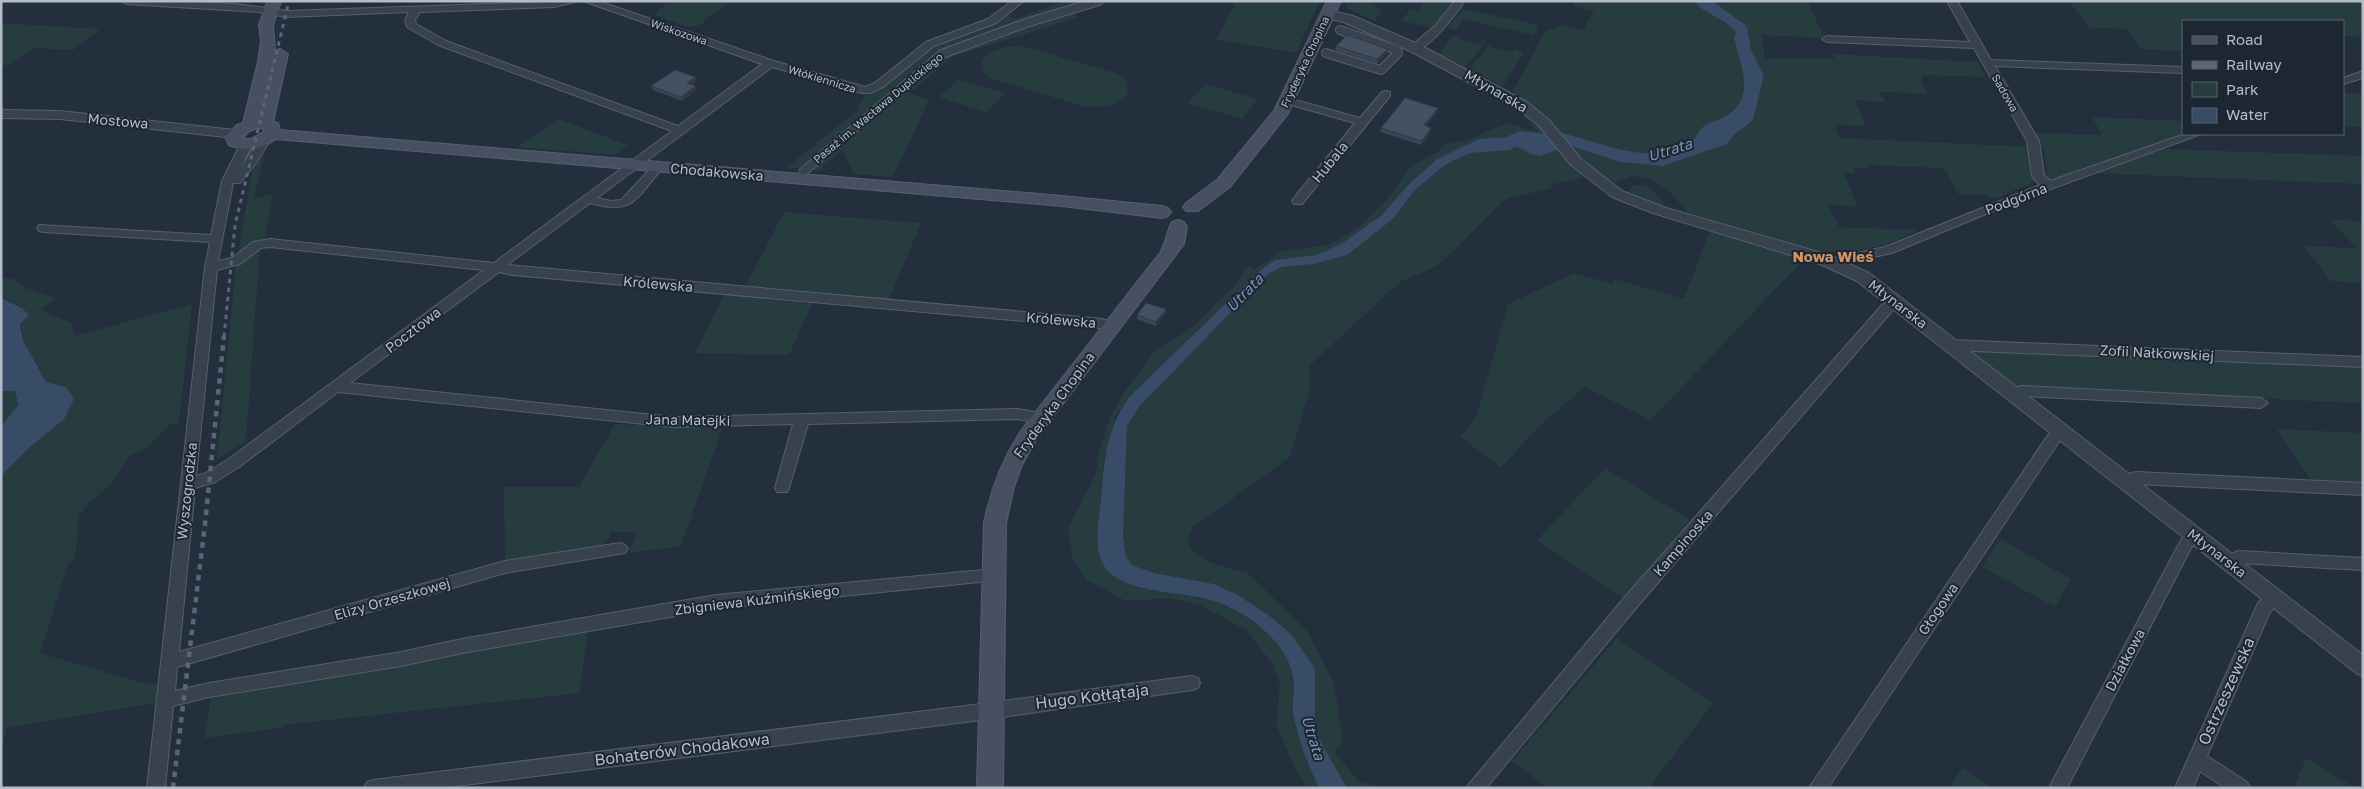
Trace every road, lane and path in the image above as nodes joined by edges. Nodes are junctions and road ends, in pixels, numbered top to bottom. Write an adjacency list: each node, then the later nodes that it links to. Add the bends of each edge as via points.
1 (126, 1): 8 (street)
2 (574, 1): 10 (street)
3 (588, 1): 16 (street, Wiskozowa)
4 (1019, 1): 16 (street, Włókiennicza, via 992,21 930,44 866,91)
5 (1099, 1): 32 (street, Pasaż im. Wacława Duplickiego, via 1026,23 942,54)
6 (1460, 1): 14 (street, via 1439,28)
7 (1952, 1): 13 (street, Sadowa)
8 (276, 7): 10 (street); 25 (main road, Wyszogrodzka, via 266,25)
9 (1331, 7): 14 (street, Młynarska); 22 (main road, Fryderyka Chopina)
10 (418, 8): 26 (street, via 410,20 411,24 442,43)
11 (1340, 30): 15 (street, via 1398,53 1381,70)
12 (1827, 39): 13 (street)
13 (1978, 45): 17 (street, Sadowa)
14 (1415, 48): 42 (street, Młynarska, via 1522,105 1550,130 1568,154 1617,194 1658,210)
15 (1326, 53)
16 (770, 63): 26 (street, Włókiennicza)
17 (1988, 63): 18 (street); 33 (street, Sadowa, via 2033,141 2038,176)
18 (2182, 70)
19 (2363, 74): 20 (street)
20 (2344, 81)
21 (1386, 94): 24 (street, Hubala)
22 (1288, 101): 24 (street); 37 (main road, Fryderyka Chopina, via 1224,183)
23 (1, 114): 27 (street, Mostowa, via 60,115)
24 (1362, 122): 36 (street, Hubala)
25 (261, 126): 27 (main road, via 240,122); 29 (main road, Chodakowska); 30 (main road, Chodakowska); 34 (street, Wyszogrodzka, via 252,161)
26 (679, 130): 30 (street, Włókiennicza)
27 (218, 131): 29 (street, Mostowa)
28 (2192, 135): 33 (street, Podgórna)
29 (238, 139): 34 (street, Wyszogrodzka, via 243,154 228,181)
30 (632, 165): 31 (main road, Chodakowska); 35 (street, Pocztowa)
31 (658, 167): 35 (street, via 625,203 611,205); 38 (main road, Chodakowska)
32 (803, 172)
33 (2048, 186): 42 (street, Podgórna, via 1913,241 1842,260)
34 (225, 194): 41 (street, Wyszogrodzka)
35 (587, 199): 44 (street, Pocztowa)
36 (1298, 201)
37 (1192, 207): 38 (main road, via 1175,204); 39 (main road, via 1197,214 1196,220)
38 (1162, 212): 39 (main road, via 1165,221)
39 (1178, 226): 46 (main road, Fryderyka Chopina, via 1175,244)
40 (43, 228): 41 (street)
41 (217, 239): 43 (street, Wyszogrodzka)
42 (1838, 264): 45 (street, Młynarska, via 1863,277)
43 (211, 267): 44 (street, Królewska, via 236,261 253,247 265,243); 56 (street, Wyszogrodzka)
44 (497, 267): 46 (street, Królewska); 49 (street, Pocztowa)
45 (1896, 303): 47 (street, Młynarska); 74 (street, Kampinoska, via 1887,308 1636,596)
46 (1112, 327): 52 (main road, Fryderyka Chopina)
47 (1951, 345): 48 (street, Zofii Nałkowskiej); 50 (street, Młynarska)
48 (2363, 362)
49 (336, 387): 53 (street, Jana Matejki, via 673,422); 56 (street, Pocztowa, via 234,463 210,478)
50 (2013, 394): 51 (street, via 2022,391); 54 (street, Młynarska)
51 (2262, 403)
52 (1041, 418): 53 (street, Jana Matejki, via 1017,414); 63 (main road, Fryderyka Chopina, via 1018,452 1002,489 995,523)
53 (802, 419): 57 (street)
54 (2061, 431): 55 (street, Młynarska); 75 (street, Głogowa, via 2052,439)
55 (2124, 480): 58 (street); 59 (street, Młynarska)
56 (187, 484): 65 (street, Wyszogrodzka)
57 (782, 488)
58 (2363, 489)
59 (2194, 535): 61 (street, Młynarska); 76 (street, Działkowa, via 2186,544)
60 (620, 549): 65 (street, Elizy Orzeszkowej, via 505,568)
61 (2227, 561): 62 (street, via 2239,557); 64 (street, Młynarska)
62 (2363, 564)
63 (994, 575): 68 (street, Zbigniewa Kuźmińskiego, via 716,602); 69 (main road, Fryderyka Chopina)
64 (2274, 598): 66 (street, Młynarska); 70 (street, Ostrzeszewska, via 2264,608)
65 (168, 662): 68 (street, Wyszogrodzka)
66 (2363, 667)
67 (1192, 683): 69 (street, Hugo Kołłątaja)
68 (164, 701): 71 (street, Wyszogrodzka)
69 (991, 711): 72 (street, Bohaterów Chodakowa); 73 (main road, Fryderyka Chopina)
70 (2196, 759): 77 (street, Ostrzeszewska); 78 (street)
71 (156, 788)
72 (373, 788)
73 (990, 788)
74 (1476, 788)
75 (1818, 788)
76 (2058, 788)
77 (2184, 788)
78 (2241, 788)

